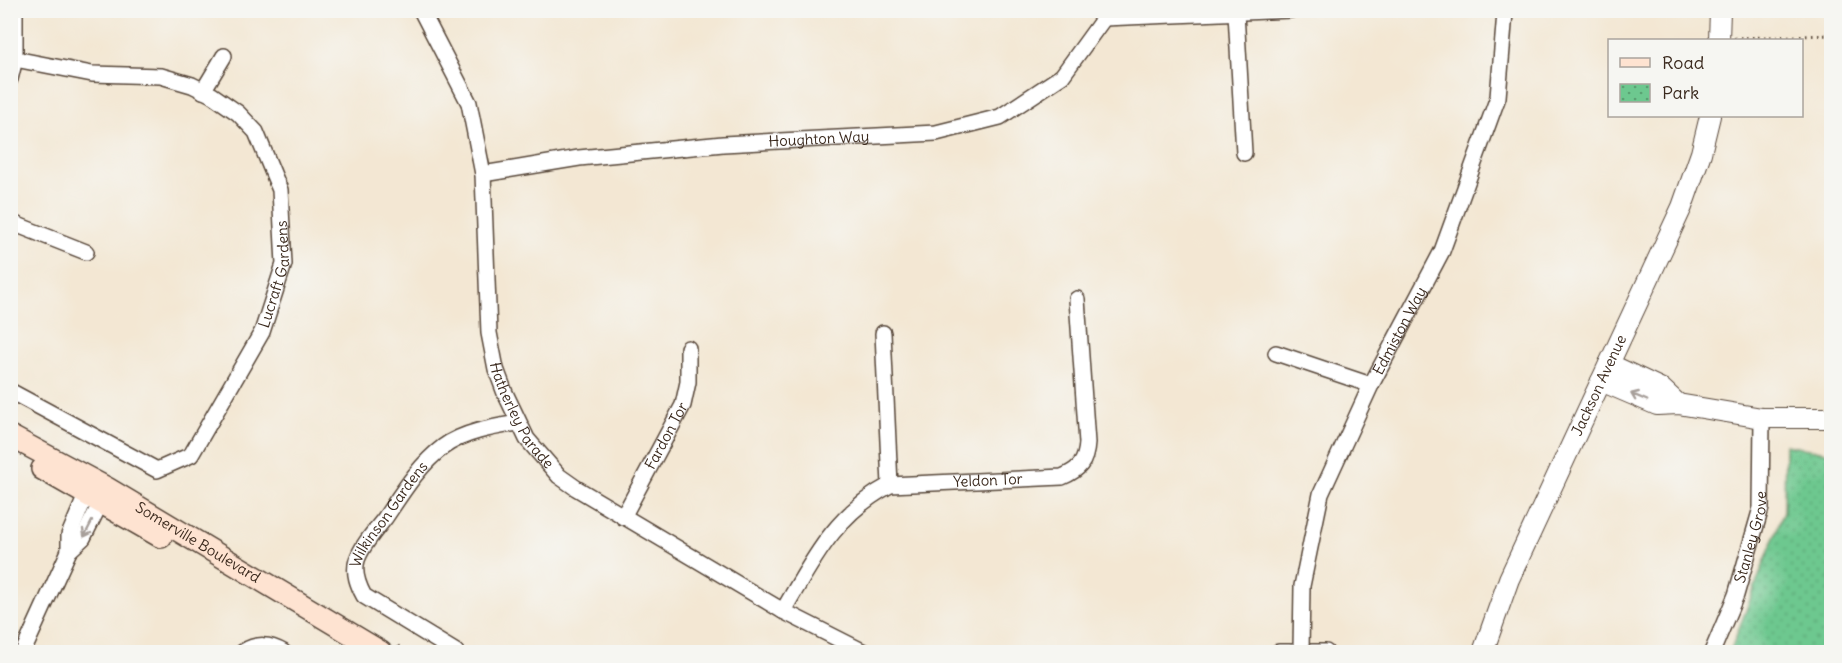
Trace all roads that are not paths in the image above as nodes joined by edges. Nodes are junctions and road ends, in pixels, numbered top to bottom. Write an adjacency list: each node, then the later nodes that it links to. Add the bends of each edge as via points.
1 (15, 10): 12 (street)
2 (421, 10): 18 (street, Hatherley Parade, via 469,103)
3 (1291, 10): 7 (street)
4 (1503, 10): 26 (street, Edmiston Way, via 1498,97 1442,251)
5 (1720, 10): 9 (street)
6 (1729, 10): 10 (street)
7 (1236, 13): 8 (street); 17 (street)
8 (1105, 14): 18 (street, Houghton Way, via 1062,76 1000,117 989,120 936,133 723,144 579,158)
9 (1725, 39)
10 (1725, 39)
11 (224, 56): 14 (street)
12 (15, 59): 13 (street); 14 (street, Lucraft Gardens, via 92,74 161,76)
13 (10, 80)
14 (203, 91): 27 (street, Lucraft Gardens, via 238,113 256,132 280,190 284,264 262,332 191,455 157,470)
15 (1710, 117): 25 (street, Jackson Avenue, via 1682,207)
16 (1721, 117): 25 (street, Jackson Avenue, via 1684,229)
17 (1244, 153)
18 (483, 174): 30 (street, Hatherley Parade, via 489,333 496,369)
19 (10, 222): 20 (street)
20 (86, 252)
21 (1077, 299): 33 (street, Yeldon Tor, via 1087,444 1081,466 1062,477)
22 (883, 333): 33 (street)
23 (688, 348): 35 (street, Fardon Tor, via 683,405)
24 (1276, 353): 26 (street)
25 (1610, 375): 28 (street, via 1662,389 1678,404); 47 (street, Jackson Avenue, via 1509,579); 48 (street, Jackson Avenue, via 1520,581)
26 (1371, 385): 37 (street, Edmiston Way, via 1321,494 1302,586)
27 (10, 391)
28 (1762, 418): 29 (street); 49 (street, Stanley Grove, via 1761,508 1736,595)
29 (1832, 418)
30 (518, 423): 35 (street, Hatherley Parade, via 559,476); 43 (street, Wilkinson Gardens, via 480,430 444,446 420,468 357,560 358,584 364,596)
31 (10, 436): 34 (main road, Somerville Boulevard)
32 (10, 451): 34 (main road, Somerville Boulevard)
33 (890, 485): 36 (street, Yeldon Tor, via 862,503 825,540)
34 (97, 491): 38 (street, via 83,538 69,550); 41 (main road, Somerville Boulevard); 42 (main road, Somerville Boulevard)
35 (623, 517): 36 (street, Hatherley Parade)
36 (783, 611): 44 (street, Hatherley Parade)
37 (1301, 651): 45 (street); 46 (street)
38 (23, 652)
39 (243, 652): 40 (street, via 261,645)
40 (283, 652)
41 (358, 652)
42 (381, 652)
43 (456, 652)
44 (864, 652)
45 (1278, 652)
46 (1326, 652)
47 (1483, 652)
48 (1494, 652)
49 (1712, 652)

